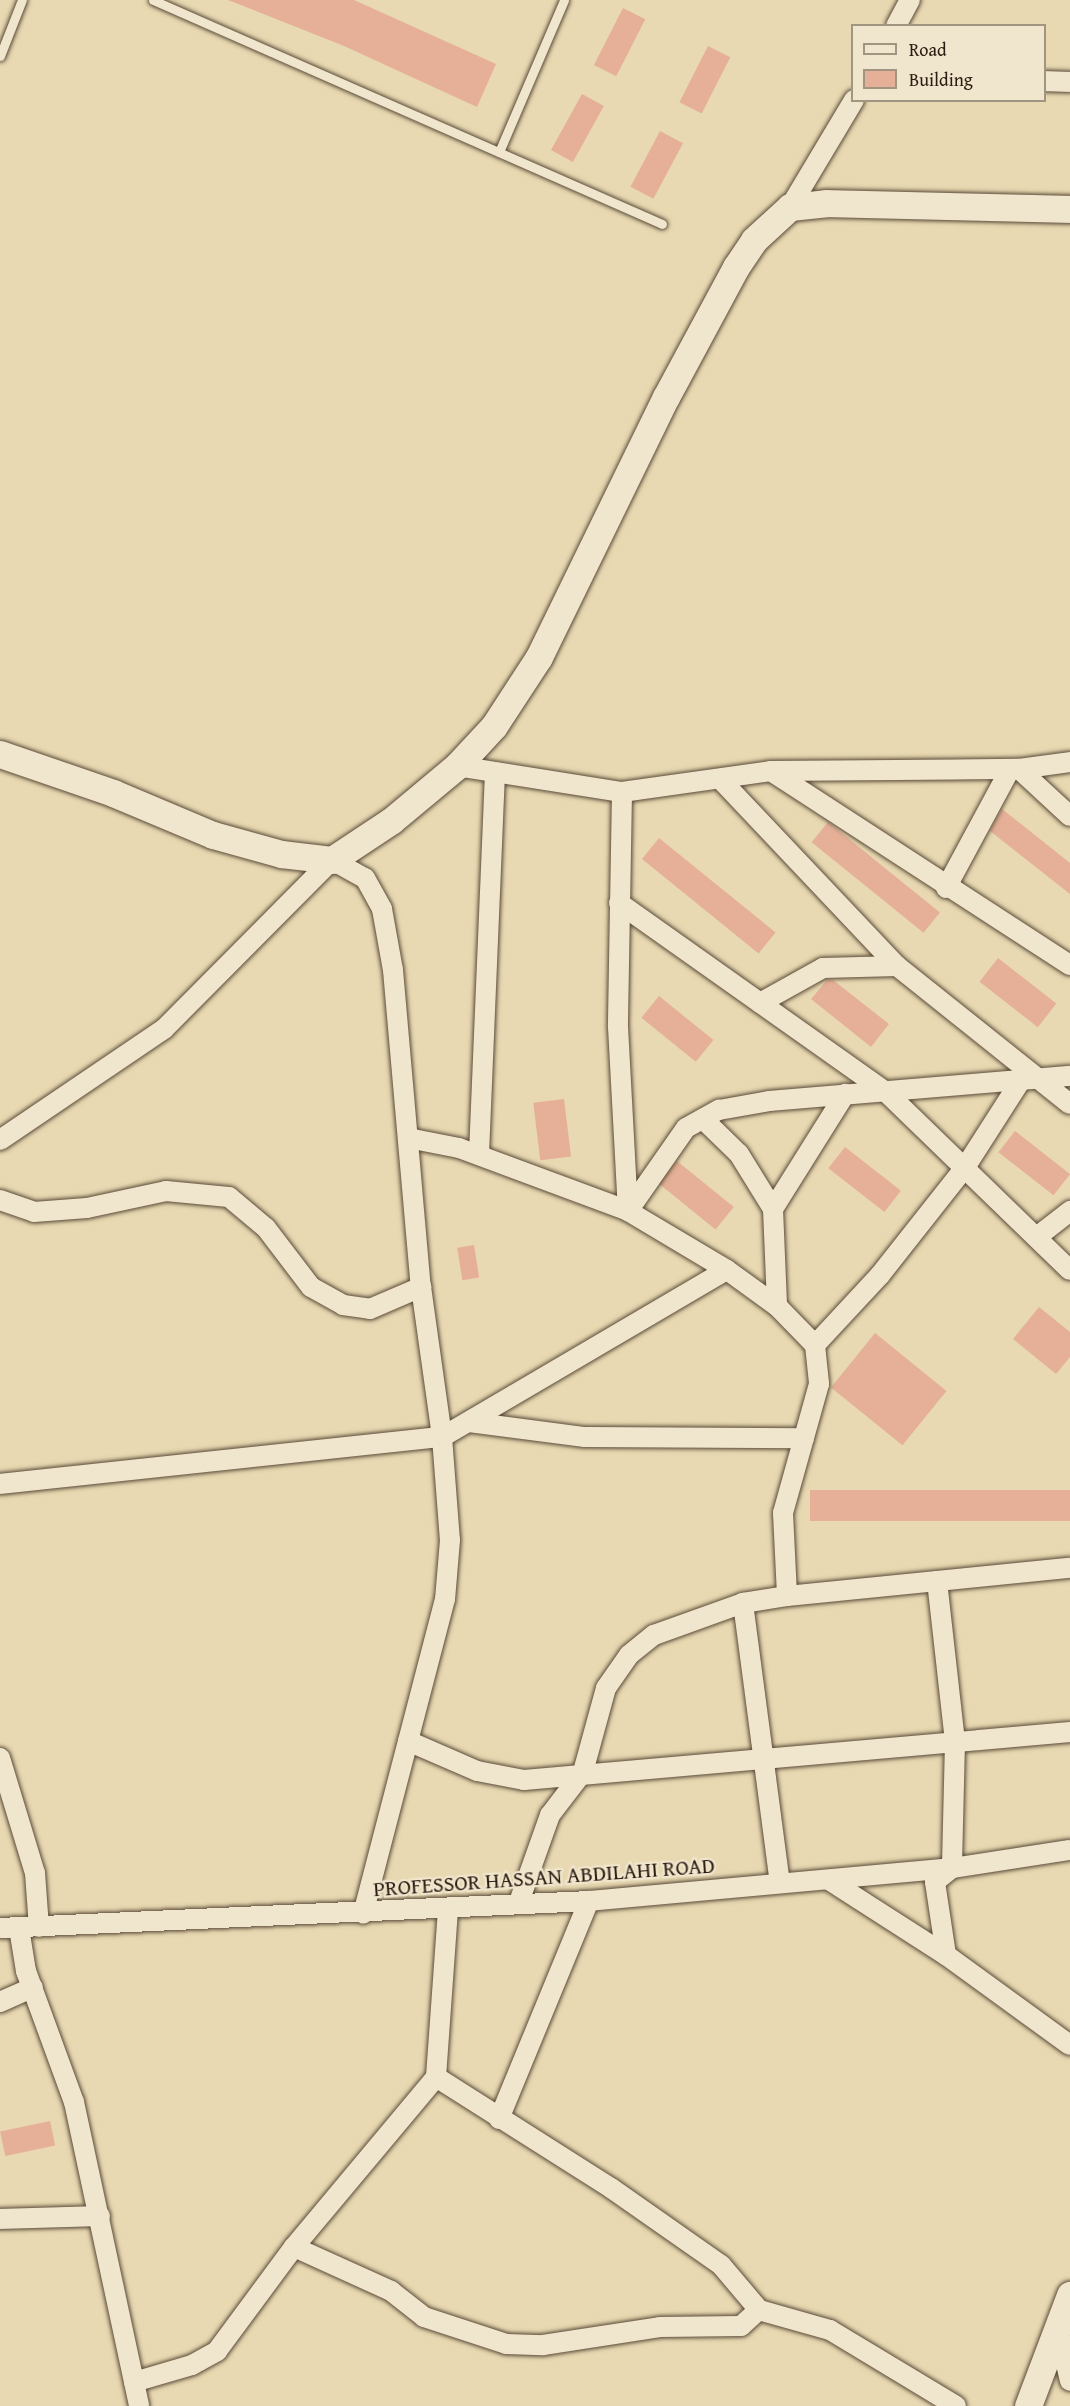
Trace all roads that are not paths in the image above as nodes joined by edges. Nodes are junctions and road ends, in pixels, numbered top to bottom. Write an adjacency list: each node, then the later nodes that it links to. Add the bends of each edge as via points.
1 (22, 0): 6 (lane)
2 (153, 0): 10 (lane)
3 (564, 0): 10 (lane)
4 (910, 0): 5 (street)
5 (897, 24)
6 (0, 56)
7 (1046, 81): 8 (street)
8 (1070, 82)
9 (853, 102): 11 (street)
10 (499, 152): 13 (lane)
11 (790, 207): 12 (street, via 826,203); 16 (street, via 754,240 736,267 666,397 539,657 494,726)
12 (1070, 208)
13 (662, 224)
14 (0, 754): 23 (street, via 113,793 213,835 281,854)
15 (1070, 762): 17 (street)
16 (457, 766): 19 (street); 23 (street, via 391,821)
17 (1014, 769): 18 (street); 22 (street); 24 (street)
18 (771, 771): 20 (street); 24 (street)
19 (495, 772): 21 (street); 37 (street)
20 (721, 780): 21 (street); 27 (street)
21 (622, 792): 25 (street)
22 (1070, 816)
23 (332, 860): 35 (street, via 365,878 382,909); 36 (street, via 164,1029)
24 (946, 888): 26 (street)
25 (619, 903): 28 (street); 41 (street, via 618,1027)
26 (1070, 965)
27 (897, 966): 28 (street, via 823,968); 30 (street)
28 (760, 1003): 31 (street)
29 (1070, 1076): 30 (street)
30 (1026, 1082): 31 (street); 33 (street); 38 (street)
31 (885, 1091): 32 (street); 38 (street)
32 (845, 1094): 34 (street, via 770,1101 719,1110); 40 (street)
33 (1070, 1104)
34 (703, 1119): 40 (street, via 739,1154); 41 (street, via 687,1128)
35 (408, 1138): 37 (street); 46 (street)
36 (0, 1140)
37 (478, 1154): 41 (street)
38 (966, 1166): 43 (street); 48 (street, via 880,1275)
39 (0, 1200): 46 (street, via 34,1212 87,1208 166,1191 229,1197 266,1228 311,1287 343,1305 370,1309)
40 (773, 1209): 47 (street)
41 (628, 1211): 44 (street)
42 (1070, 1211): 43 (street)
43 (1038, 1236): 45 (street)
44 (727, 1270): 47 (street); 49 (street)
45 (1070, 1270)
46 (421, 1287): 50 (street)
47 (777, 1306): 48 (street)
48 (815, 1345): 51 (street, via 819,1384)
49 (469, 1422): 50 (street); 51 (street, via 585,1437)
50 (442, 1437): 52 (street); 58 (street, via 450,1540 445,1599)
51 (804, 1438): 55 (street, via 783,1513)
52 (0, 1484)
53 (1070, 1568): 54 (street)
54 (937, 1581): 55 (street); 59 (street)
55 (787, 1596): 56 (street)
56 (743, 1604): 60 (street); 62 (street, via 654,1635 629,1655 606,1688)
57 (1070, 1731): 59 (street)
58 (408, 1741): 62 (street, via 477,1771 524,1780); 70 (street)
59 (955, 1742): 60 (street); 64 (street)
60 (764, 1757): 62 (street); 66 (street)
61 (0, 1758): 71 (street, via 35,1873)
62 (583, 1772): 68 (street, via 550,1815)
63 (1070, 1850): 64 (street, PROFESSOR HASSAN ABDILAHI ROAD)
64 (952, 1868): 65 (street, PROFESSOR HASSAN ABDILAHI ROAD); 73 (street, via 935,1882)
65 (829, 1880): 66 (street, PROFESSOR HASSAN ABDILAHI ROAD); 73 (street)
66 (780, 1883): 67 (street, PROFESSOR HASSAN ABDILAHI ROAD)
67 (589, 1901): 68 (street, PROFESSOR HASSAN ABDILAHI ROAD); 78 (street)
68 (519, 1902): 69 (street, PROFESSOR HASSAN ABDILAHI ROAD)
69 (448, 1908): 70 (street, PROFESSOR HASSAN ABDILAHI ROAD); 77 (street)
70 (363, 1913): 71 (street, PROFESSOR HASSAN ABDILAHI ROAD)
71 (39, 1927): 72 (street, PROFESSOR HASSAN ABDILAHI ROAD)
72 (10, 1928): 74 (street)
73 (946, 1955): 76 (street)
74 (33, 1987): 75 (street); 79 (street, via 74,2102)
75 (0, 2002)
76 (1070, 2045)
77 (436, 2077): 78 (street); 81 (street)
78 (499, 2119): 83 (street, via 611,2188 721,2265)
79 (100, 2216): 80 (street); 86 (street)
80 (0, 2219)
81 (294, 2247): 83 (street, via 391,2291 424,2317 506,2344 543,2345 660,2327 741,2326); 86 (street, via 217,2351 192,2365)
82 (1070, 2295): 84 (street)
83 (759, 2310): 88 (street, via 830,2330)
84 (1058, 2329): 85 (street); 89 (street)
85 (1070, 2381)
86 (134, 2382): 87 (street)
87 (139, 2406)
88 (956, 2406)
89 (1028, 2406)

